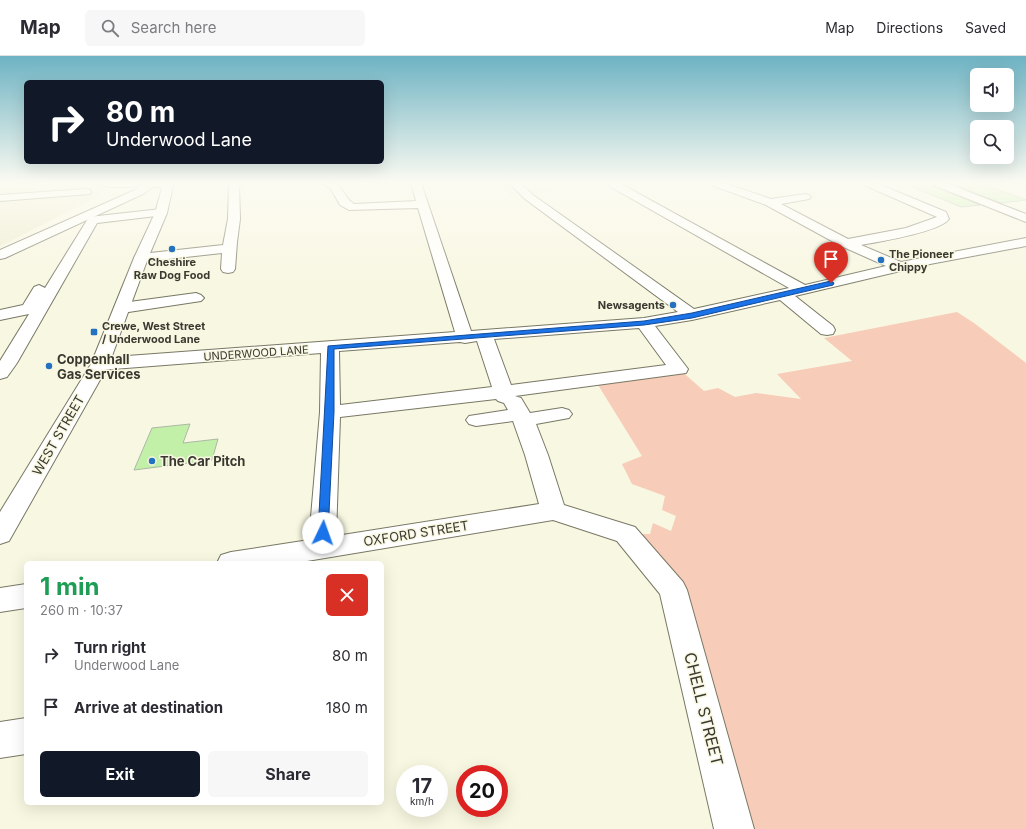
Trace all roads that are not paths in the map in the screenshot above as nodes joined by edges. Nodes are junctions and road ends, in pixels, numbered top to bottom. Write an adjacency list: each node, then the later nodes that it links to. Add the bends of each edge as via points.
1 (77, 219): 11 (street)
2 (77, 219): 11 (street)
3 (98, 219): 32 (street, via 93,220)
4 (157, 219): 16 (street, WEST STREET)
5 (234, 219): 14 (street)
6 (428, 219): 29 (street)
7 (560, 219): 25 (street)
8 (677, 219): 20 (street)
9 (801, 219): 13 (street)
10 (943, 219): 13 (street, via 933,224 877,238)
11 (74, 221): 15 (street)
12 (1026, 242): 17 (street, UNDERWOOD LANE)
13 (846, 243): 17 (street)
14 (229, 248): 16 (street); 18 (street)
15 (0, 255)
16 (141, 258): 23 (street, WEST STREET)
17 (900, 267): 20 (street, UNDERWOOD LANE)
18 (228, 269)
19 (41, 288): 24 (street, via 29,309)
20 (803, 290): 21 (street, UNDERWOOD LANE)
21 (783, 294): 25 (street, UNDERWOOD LANE); 27 (street)
22 (196, 298): 23 (street)
23 (122, 308): 31 (street, WEST STREET)
24 (0, 315)
25 (692, 316): 26 (street, UNDERWOOD LANE)
26 (644, 323): 28 (street, UNDERWOOD LANE); 33 (street, via 679,369)
27 (827, 330)
28 (484, 336): 29 (street, UNDERWOOD LANE); 33 (street)
29 (465, 338): 30 (street, UNDERWOOD LANE)
30 (330, 347): 31 (street, UNDERWOOD LANE); 34 (street)
31 (100, 364): 38 (street, WEST STREET)
32 (0, 373)
33 (516, 411): 34 (street); 35 (street); 36 (street); 37 (street)
34 (330, 412): 39 (street)
35 (562, 414)
36 (476, 420)
37 (553, 511): 39 (street, OXFORD STREET); 41 (street, OXFORD STREET, via 626,534)
38 (0, 534)
39 (322, 548): 40 (street, OXFORD STREET)
40 (243, 561)
41 (673, 590): 46 (street, CHELL STREET)
42 (24, 596): 43 (street)
43 (0, 600)
44 (24, 736): 45 (street)
45 (0, 740)
46 (734, 829)

